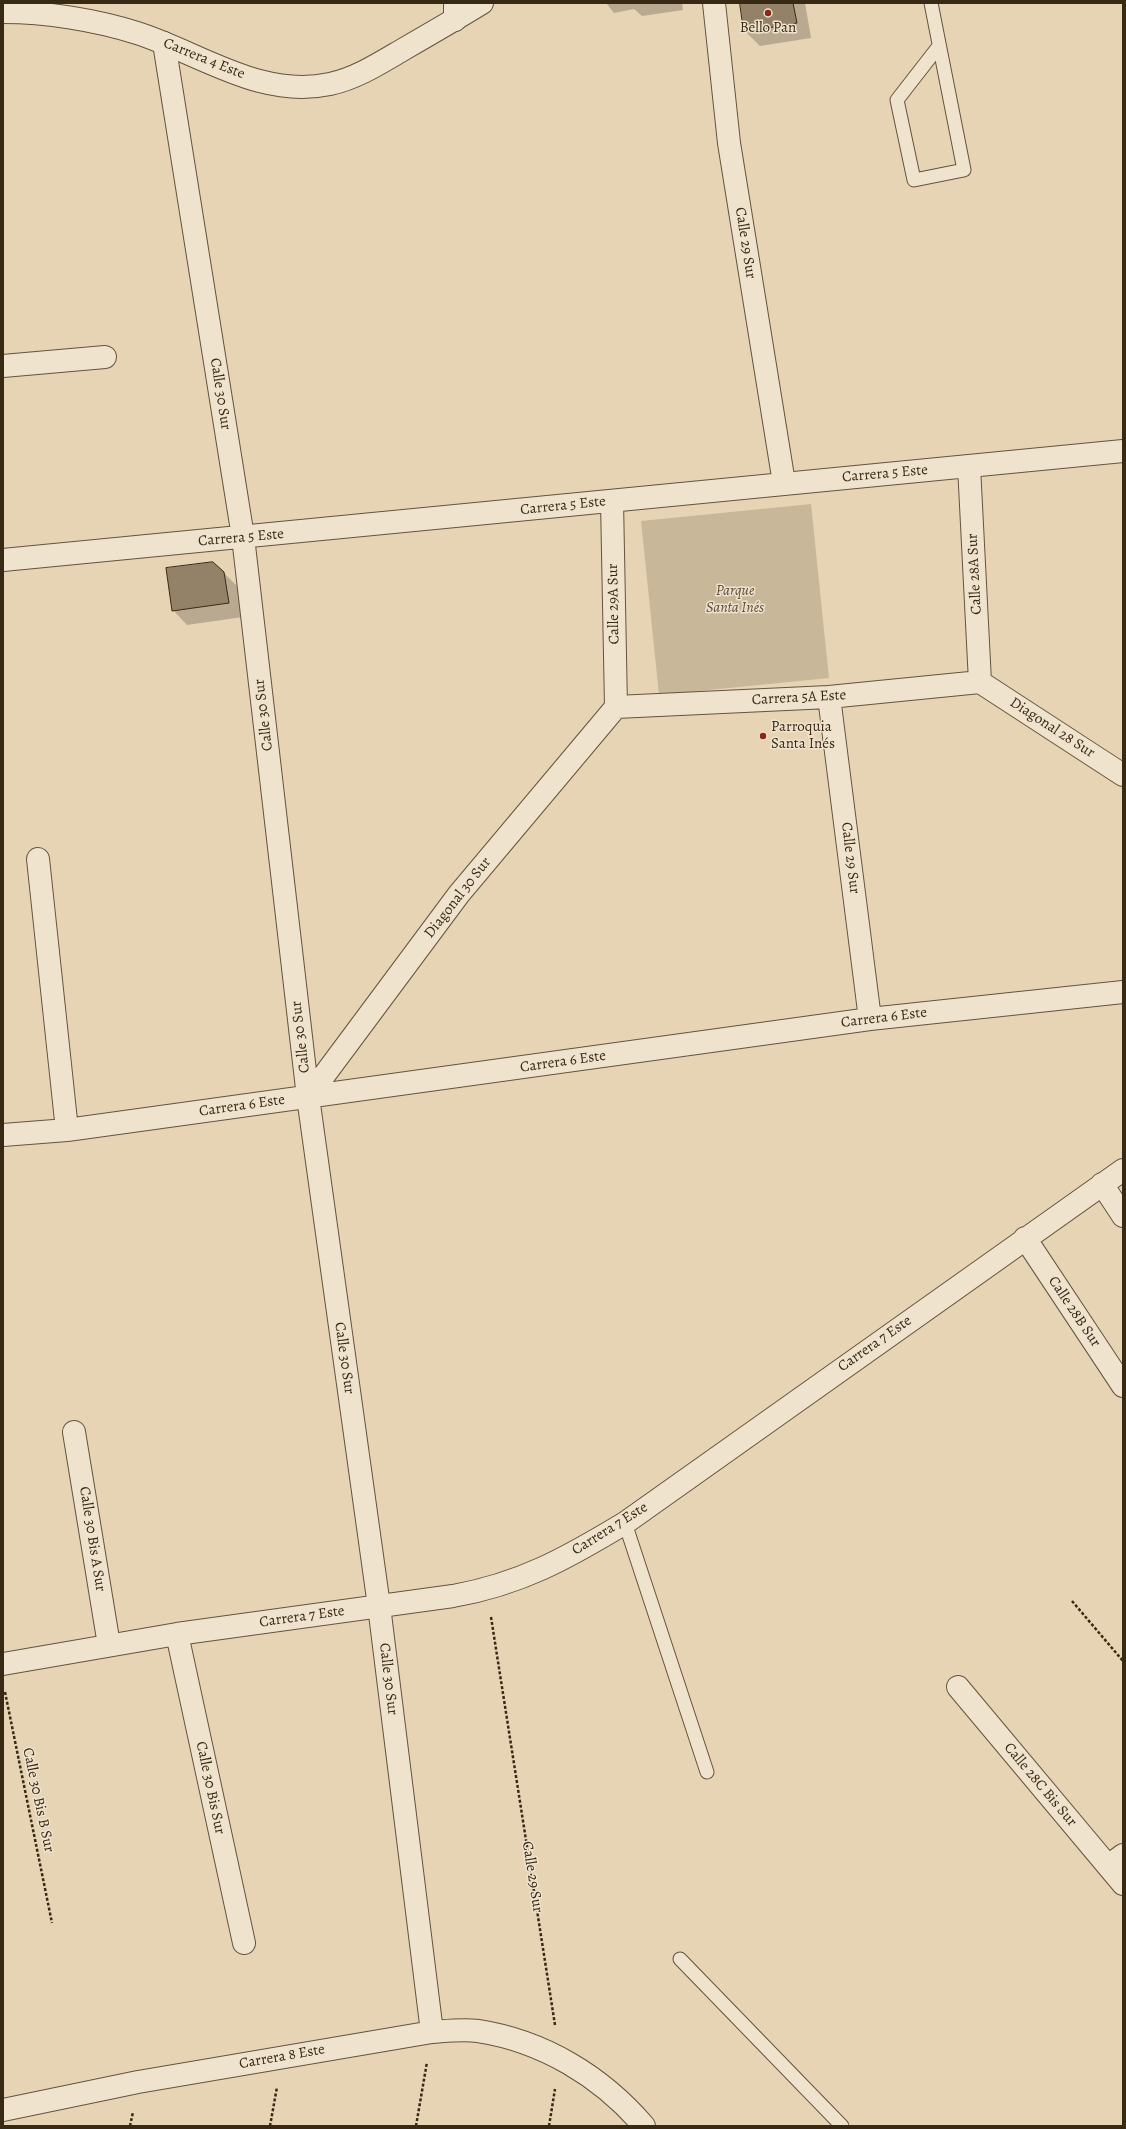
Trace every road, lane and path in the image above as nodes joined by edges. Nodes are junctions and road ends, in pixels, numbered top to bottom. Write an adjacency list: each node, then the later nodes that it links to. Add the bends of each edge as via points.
1 (482, 3): 5 (street, Carrera 4 Este)
2 (714, 3): 12 (street, Calle 29 Sur, via 729,143)
3 (931, 3): 7 (lane)
4 (3, 12): 6 (street, Carrera 4 Este, via 104,23)
5 (455, 12): 6 (street, Carrera 4 Este, via 356,76 330,84 301,87 237,74)
6 (164, 42): 14 (street, Calle 30 Sur)
7 (939, 46): 7 (lane, via 964,170 914,180 897,100)
8 (105, 357): 9 (street)
9 (3, 366)
10 (1123, 451): 11 (street, Carrera 5 Este)
11 (969, 466): 12 (street, Carrera 5 Este); 16 (street, Calle 28A Sur)
12 (784, 483): 13 (street, Carrera 5 Este)
13 (612, 501): 14 (street, Carrera 5 Este); 18 (street, Calle 29A Sur)
14 (243, 537): 15 (street, Carrera 5 Este); 23 (street, Calle 30 Sur)
15 (3, 560)
16 (980, 682): 17 (street, Carrera 5A Este); 19 (street, Diagonal 28 Sur)
17 (829, 697): 18 (street, Carrera 5A Este); 22 (street, Calle 29 Sur)
18 (616, 706): 23 (street, Diagonal 30 Sur, via 459,894)
19 (1123, 775)
20 (38, 859): 24 (street)
21 (1123, 992): 22 (street, Carrera 6 Este)
22 (870, 1019): 23 (street, Carrera 6 Este)
23 (308, 1097): 24 (street, Carrera 6 Este); 35 (street, Calle 30 Sur)
24 (67, 1130): 25 (street, Carrera 6 Este)
25 (3, 1135)
26 (1123, 1170): 27 (street, Carrera 7 Este)
27 (1102, 1184): 28 (street); 29 (street, Carrera 7 Este)
28 (1123, 1216)
29 (1025, 1238): 30 (street, Calle 28B Sur); 32 (street, Carrera 7 Este)
30 (1123, 1386)
31 (74, 1432): 37 (street, Calle 30 Bis A Sur)
32 (625, 1523): 33 (street, Carrera 7 Este, via 546,1567); 42 (lane)
33 (487, 1590): 35 (street, Carrera 7 Este); 50 (path, Calle 29 Sur)
34 (1072, 1601): 38 (path)
35 (379, 1606): 36 (street, Carrera 7 Este); 48 (street, Calle 30 Sur)
36 (177, 1634): 37 (street, Carrera 7 Este); 46 (street, Calle 30 Bis Sur)
37 (109, 1645): 39 (street, Carrera 7 Este)
38 (1123, 1662)
39 (3, 1664)
40 (4, 1687): 45 (path, Calle 30 Bis B Sur)
41 (958, 1687): 43 (street, Calle 28C Bis Sur)
42 (707, 1772)
43 (1115, 1860): 44 (street, Calle 28C Bis Sur)
44 (1123, 1884)
45 (52, 1923)
46 (244, 1943)
47 (680, 1959): 56 (lane)
48 (432, 2032): 49 (street, Carrera 8 Este); 50 (street, Carrera 8 Este, via 477,2031 533,2046); 53 (path)
49 (282, 2057): 51 (street, Carrera 8 Este, via 138,2082); 52 (path)
50 (560, 2058): 54 (path, Calle 29 Sur); 55 (street, via 608,2090)
51 (3, 2110)
52 (270, 2126)
53 (416, 2126)
54 (550, 2126)
55 (644, 2126)
56 (842, 2126)

